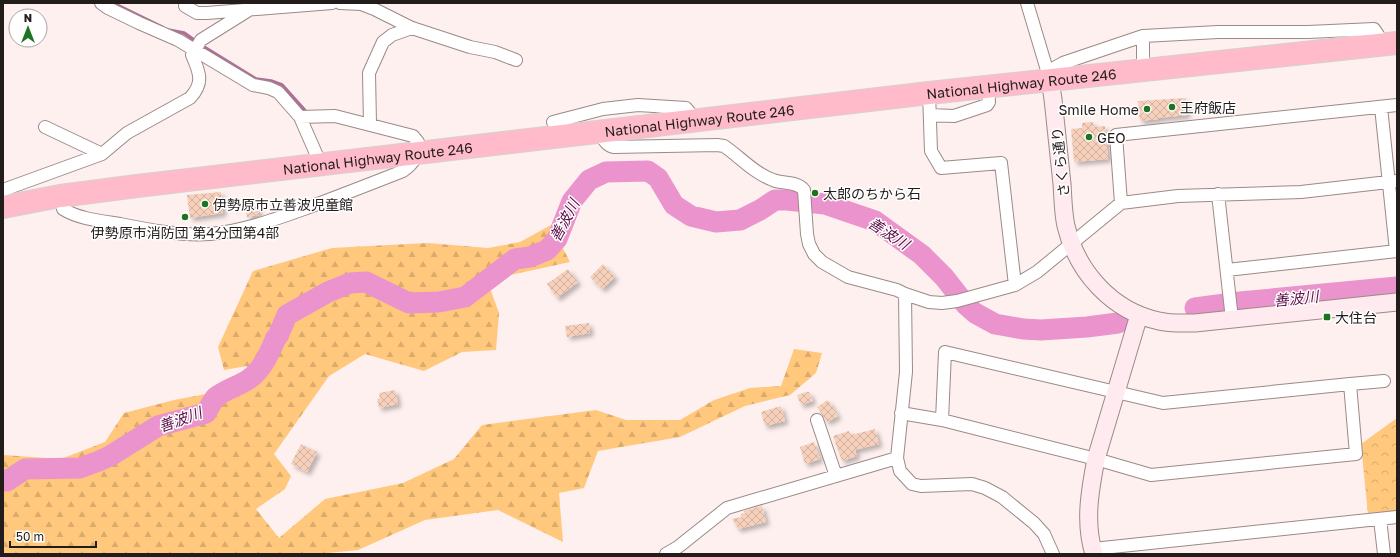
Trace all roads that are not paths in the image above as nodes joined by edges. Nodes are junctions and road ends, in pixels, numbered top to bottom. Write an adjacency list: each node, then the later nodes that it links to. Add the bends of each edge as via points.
1 (101, 3): 12 (street)
2 (332, 3): 5 (street)
3 (340, 3): 8 (street, via 361,4)
4 (1027, 3): 15 (street)
5 (297, 4): 7 (street)
6 (185, 6): 7 (street, via 197,13)
7 (249, 10): 12 (street, via 201,40)
8 (412, 28): 13 (street); 24 (street, via 392,35 383,42 369,73)
9 (1143, 36): 10 (street, via 1218,32); 14 (street); 15 (street, via 1063,62)
10 (1308, 42): 11 (highway, National Highway Route 246); 14 (highway, National Highway Route 246)
11 (1389, 44)
12 (194, 50): 21 (street, via 253,85 278,92); 27 (street, via 192,55 200,80 197,90 190,98 127,133)
13 (516, 60)
14 (1143, 71): 15 (highway, National Highway Route 246)
15 (1052, 74): 16 (highway, National Highway Route 246); 36 (street, さくら通り, via 1066,226)
16 (988, 86): 17 (highway, National Highway Route 246); 20 (street, via 987,105 954,116)
17 (930, 92): 20 (street); 22 (highway, National Highway Route 246)
18 (1397, 106): 19 (street)
19 (1380, 107): 30 (street); 34 (street, via 1116,135)
20 (930, 115): 39 (street, via 931,151 941,168 1001,163)
21 (300, 117): 24 (street, via 335,116); 29 (street)
22 (696, 120): 23 (street, via 686,108 638,105 603,109); 26 (highway, National Highway Route 246)
23 (553, 122)
24 (370, 124): 28 (street, via 413,136 418,142)
25 (46, 127): 27 (street)
26 (600, 132): 28 (highway, National Highway Route 246); 40 (street, via 607,144 614,147 724,146 766,177 777,182 802,186 808,244 814,254 822,262 848,276)
27 (102, 154): 31 (street)
28 (417, 154): 29 (highway, National Highway Route 246); 33 (street, via 411,165 403,171 342,195 264,223 210,234 151,230 86,218 62,208)
29 (321, 165): 33 (highway, National Highway Route 246)
30 (1393, 182): 32 (street, via 1301,192); 37 (street)
31 (3, 190)
32 (1218, 194): 34 (street); 38 (street)
33 (60, 196): 35 (highway, National Highway Route 246)
34 (1121, 203): 36 (street)
35 (3, 207)
36 (1072, 243): 39 (street, via 1037,272); 42 (street, さくら通り, via 1080,264 1096,284 1120,304)
37 (1397, 251): 38 (street)
38 (1227, 270): 43 (street)
39 (1015, 285): 40 (street, via 942,303 929,302)
40 (905, 294): 47 (street, via 906,372)
41 (1397, 302): 43 (street, さくら通り)
42 (1139, 315): 43 (street, さくら通り, via 1180,324); 46 (street)
43 (1232, 319)
44 (1384, 381): 45 (street)
45 (1350, 384): 46 (street, via 1163,403); 51 (street, via 1356,454 1151,475)
46 (1116, 392): 49 (street, via 945,352); 51 (street)
47 (901, 413): 49 (street); 50 (street)
48 (817, 420): 52 (street)
49 (942, 420): 51 (street)
50 (897, 458): 52 (street); 57 (street, via 900,471 912,484 972,484 1002,497 1044,534)
51 (1096, 459): 55 (street, via 1089,505)
52 (836, 476): 56 (street, via 727,508)
53 (1397, 517): 54 (street)
54 (1380, 519): 55 (street); 58 (street)
55 (1093, 552)
56 (666, 554)
57 (1053, 554)
58 (1384, 554)

